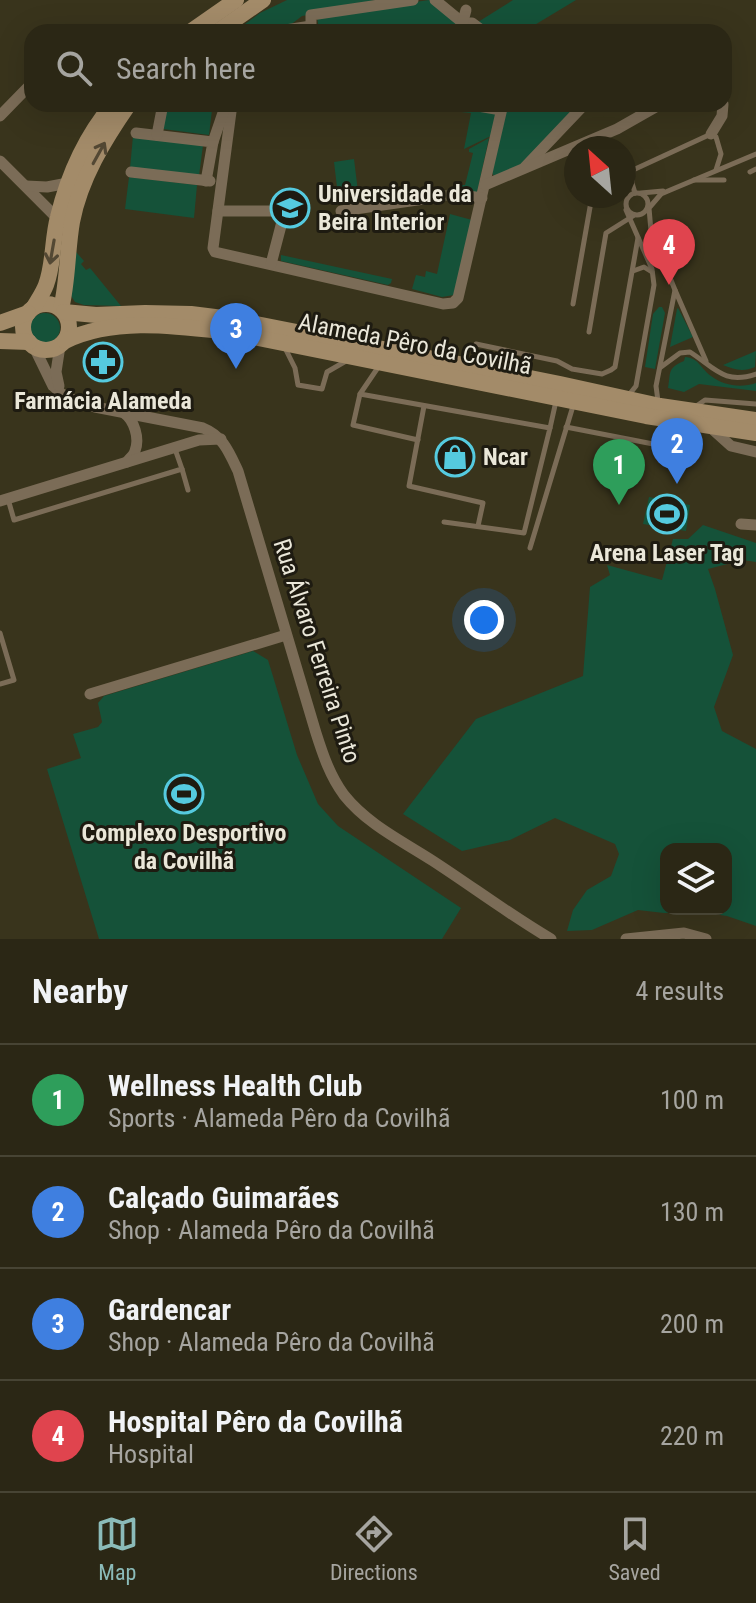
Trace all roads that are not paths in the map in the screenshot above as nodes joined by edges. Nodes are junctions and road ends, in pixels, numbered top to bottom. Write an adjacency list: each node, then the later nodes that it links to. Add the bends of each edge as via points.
1 (236, 0): 6 (main road)
2 (263, 0): 7 (main road)
3 (413, 0): 8 (street, via 311,15)
4 (435, 0): 9 (street)
5 (466, 10): 10 (street)
6 (202, 24)
7 (228, 24)
8 (311, 24)
9 (457, 24)
10 (462, 24)
11 (24, 91): 21 (street)
12 (108, 112): 36 (main road)
13 (124, 112): 59 (main road, one-way to 13, via 72,220 80,193)
14 (161, 112): 24 (street)
15 (226, 112): 25 (street)
16 (228, 112): 37 (street)
17 (501, 112): 38 (street)
18 (577, 112): 30 (street)
19 (647, 112): 30 (street)
20 (722, 112): 23 (street)
21 (0, 116)
22 (136, 133): 24 (street)
23 (711, 134): 29 (lane); 31 (lane, via 721,154)
24 (157, 135): 25 (street)
25 (213, 142): 35 (street)
26 (756, 147): 27 (lane)
27 (754, 155): 31 (lane)
28 (1, 163): 39 (street)
29 (636, 169)
30 (522, 170): 38 (street)
31 (716, 170): 33 (lane)
32 (131, 172): 35 (street)
33 (693, 180): 34 (lane); 41 (lane)
34 (724, 180)
35 (206, 181): 37 (street)
36 (68, 183): 39 (street); 51 (main road)
37 (221, 183): 48 (street)
38 (485, 185): 44 (street)
39 (26, 186): 51 (street)
40 (636, 190): 42 (lane)
41 (668, 191): 42 (lane); 47 (lane)
42 (638, 193): 47 (lane, via 648,199); 50 (lane, via 627,197 626,210)
43 (455, 194): 44 (street)
44 (482, 198): 53 (street, via 453,303)
45 (424, 199): 49 (street)
46 (590, 208): 57 (lane)
47 (649, 208): 50 (lane); 56 (lane, via 651,231)
48 (218, 211): 53 (street, via 215,252); 53 (street, via 276,211 283,218)
49 (341, 211)
50 (632, 217): 52 (lane); 61 (lane, via 606,233)
51 (57, 218): 58 (main road, one-way to 58, via 46,285)
52 (638, 238): 54 (lane); 55 (lane)
53 (271, 264)
54 (632, 272): 55 (lane, via 644,267); 66 (lane, via 611,370 602,374 572,369)
55 (653, 273): 75 (lane, via 636,386)
56 (675, 290): 69 (lane); 70 (lane)
57 (573, 304)
58 (31, 310): 59 (main road, via 48,304); 60 (main road); 65 (main road, via 23,328)
59 (63, 311): 64 (main road, via 69,326); 75 (main road, Alameda Pêro da Covilhã, via 191,314 243,321)
60 (0, 323)
61 (589, 332)
62 (0, 341): 65 (main road)
63 (281, 342): 64 (main road, Alameda Pêro da Covilhã, via 229,332 129,326 96,330); 67 (main road, Alameda Pêro da Covilhã); 67 (lane, via 298,385 322,389 327,372)
64 (62, 343): 65 (main road, via 47,350); 72 (street, via 56,372)
65 (31, 344): 72 (street)
66 (476, 344)
67 (353, 357): 68 (main road, Alameda Pêro da Covilhã)
68 (382, 362): 73 (lane); 74 (main road, Alameda Pêro da Covilhã)
69 (708, 366): 70 (lane, via 690,352); 71 (lane, via 732,378)
70 (660, 367): 79 (lane)
71 (756, 374)
72 (62, 394): 80 (street)
73 (360, 394): 78 (lane); 88 (lane, via 353,425)
74 (557, 397): 76 (main road, Alameda Pêro da Covilhã); 85 (lane)
75 (624, 399): 79 (main road, Alameda Pêro da Covilhã)
76 (574, 401): 81 (main road, Alameda Pêro da Covilhã); 83 (lane)
77 (756, 404): 81 (lane, via 705,400)
78 (424, 406): 85 (lane); 88 (lane)
79 (660, 406): 81 (main road, Alameda Pêro da Covilhã)
80 (124, 412): 87 (street, via 203,428); 91 (street, via 137,440)
81 (691, 417): 82 (main road, Alameda Pêro da Covilhã); 83 (lane, via 684,450); 84 (main road, Alameda Pêro da Covilhã)
82 (756, 420)
83 (566, 427): 99 (lane)
84 (711, 427): 86 (main road, Alameda Pêro da Covilhã); 90 (street, via 731,446)
85 (550, 428): 98 (lane, via 524,533)
86 (756, 433)
87 (221, 439): 89 (street); 101 (street, Rua Álvaro Ferreira Pinto, via 238,471)
88 (418, 440): 98 (lane, via 409,486 483,503)
89 (175, 448): 91 (street); 92 (lane)
90 (756, 452)
91 (127, 462): 94 (street)
92 (182, 469): 93 (lane); 94 (lane, via 14,520)
93 (188, 490)
94 (4, 500)
95 (444, 522): 98 (lane)
96 (741, 524): 97 (street)
97 (756, 525)
98 (478, 526)
99 (530, 548)
100 (0, 633): 102 (lane, via 14,680)
101 (286, 635): 103 (street); 104 (street, Rua Álvaro Ferreira Pinto, via 326,764 345,796 367,819)
102 (0, 684)
103 (90, 694)
104 (551, 939)
105 (626, 939): 106 (street, via 684,933)
106 (706, 939)

